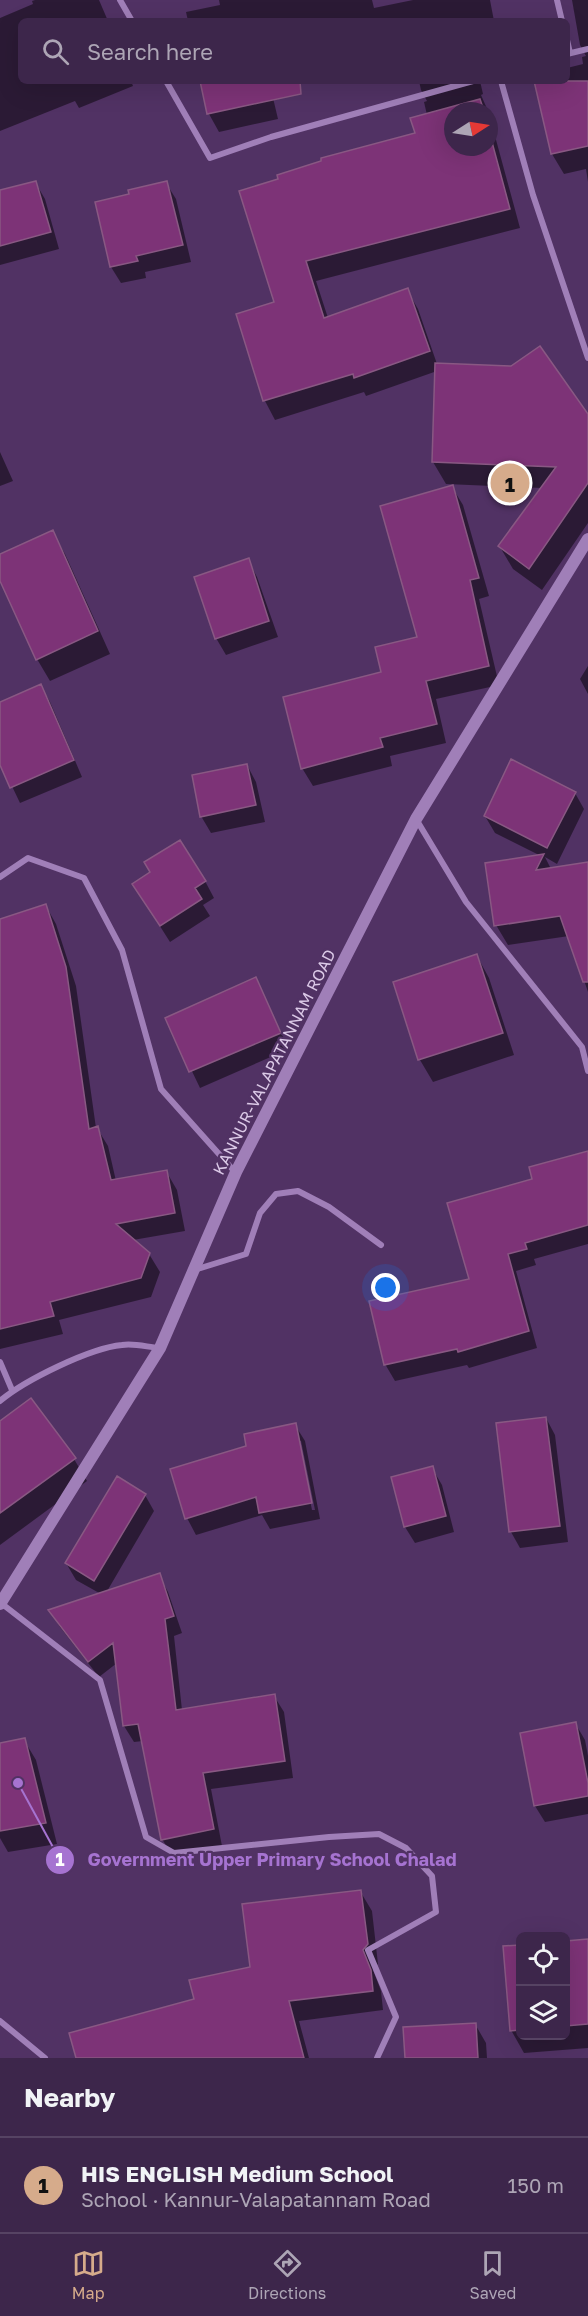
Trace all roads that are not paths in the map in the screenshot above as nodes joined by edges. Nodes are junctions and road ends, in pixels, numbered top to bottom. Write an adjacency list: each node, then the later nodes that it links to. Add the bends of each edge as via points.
1 (120, 0): 3 (street)
2 (557, 0): 4 (street)
3 (130, 18)
4 (561, 18)
5 (588, 49): 6 (street)
6 (570, 54)
7 (168, 84): 8 (street, via 210,158)
8 (462, 84)
9 (502, 84): 10 (street, via 533,195)
10 (588, 358)
11 (588, 539): 12 (main road, KANNUR-VALAPATANNAM ROAD)
12 (416, 819): 14 (street, via 466,902); 16 (main road, KANNUR-VALAPATANNAM ROAD)
13 (0, 877): 16 (street, via 28,858 84,878 122,950 161,1089)
14 (585, 1047): 15 (street)
15 (588, 1071)
16 (236, 1172): 18 (main road, KANNUR-VALAPATANNAM ROAD)
17 (381, 1245): 18 (street, via 329,1207 298,1191 276,1194 260,1213 246,1254)
18 (193, 1270): 19 (main road, KANNUR-VALAPATANNAM ROAD)
19 (160, 1348): 21 (street, via 123,1344 87,1353); 23 (main road, KANNUR-VALAPATANNAM ROAD)
20 (0, 1362): 21 (street)
21 (12, 1390): 22 (street)
22 (0, 1401)
23 (0, 1603): 26 (street, via 100,1680 146,1837 174,1853 379,1834 406,1848 432,1876 436,1912 368,1950 396,2017)
24 (0, 2021): 25 (street)
25 (45, 2058)
26 (377, 2058)

